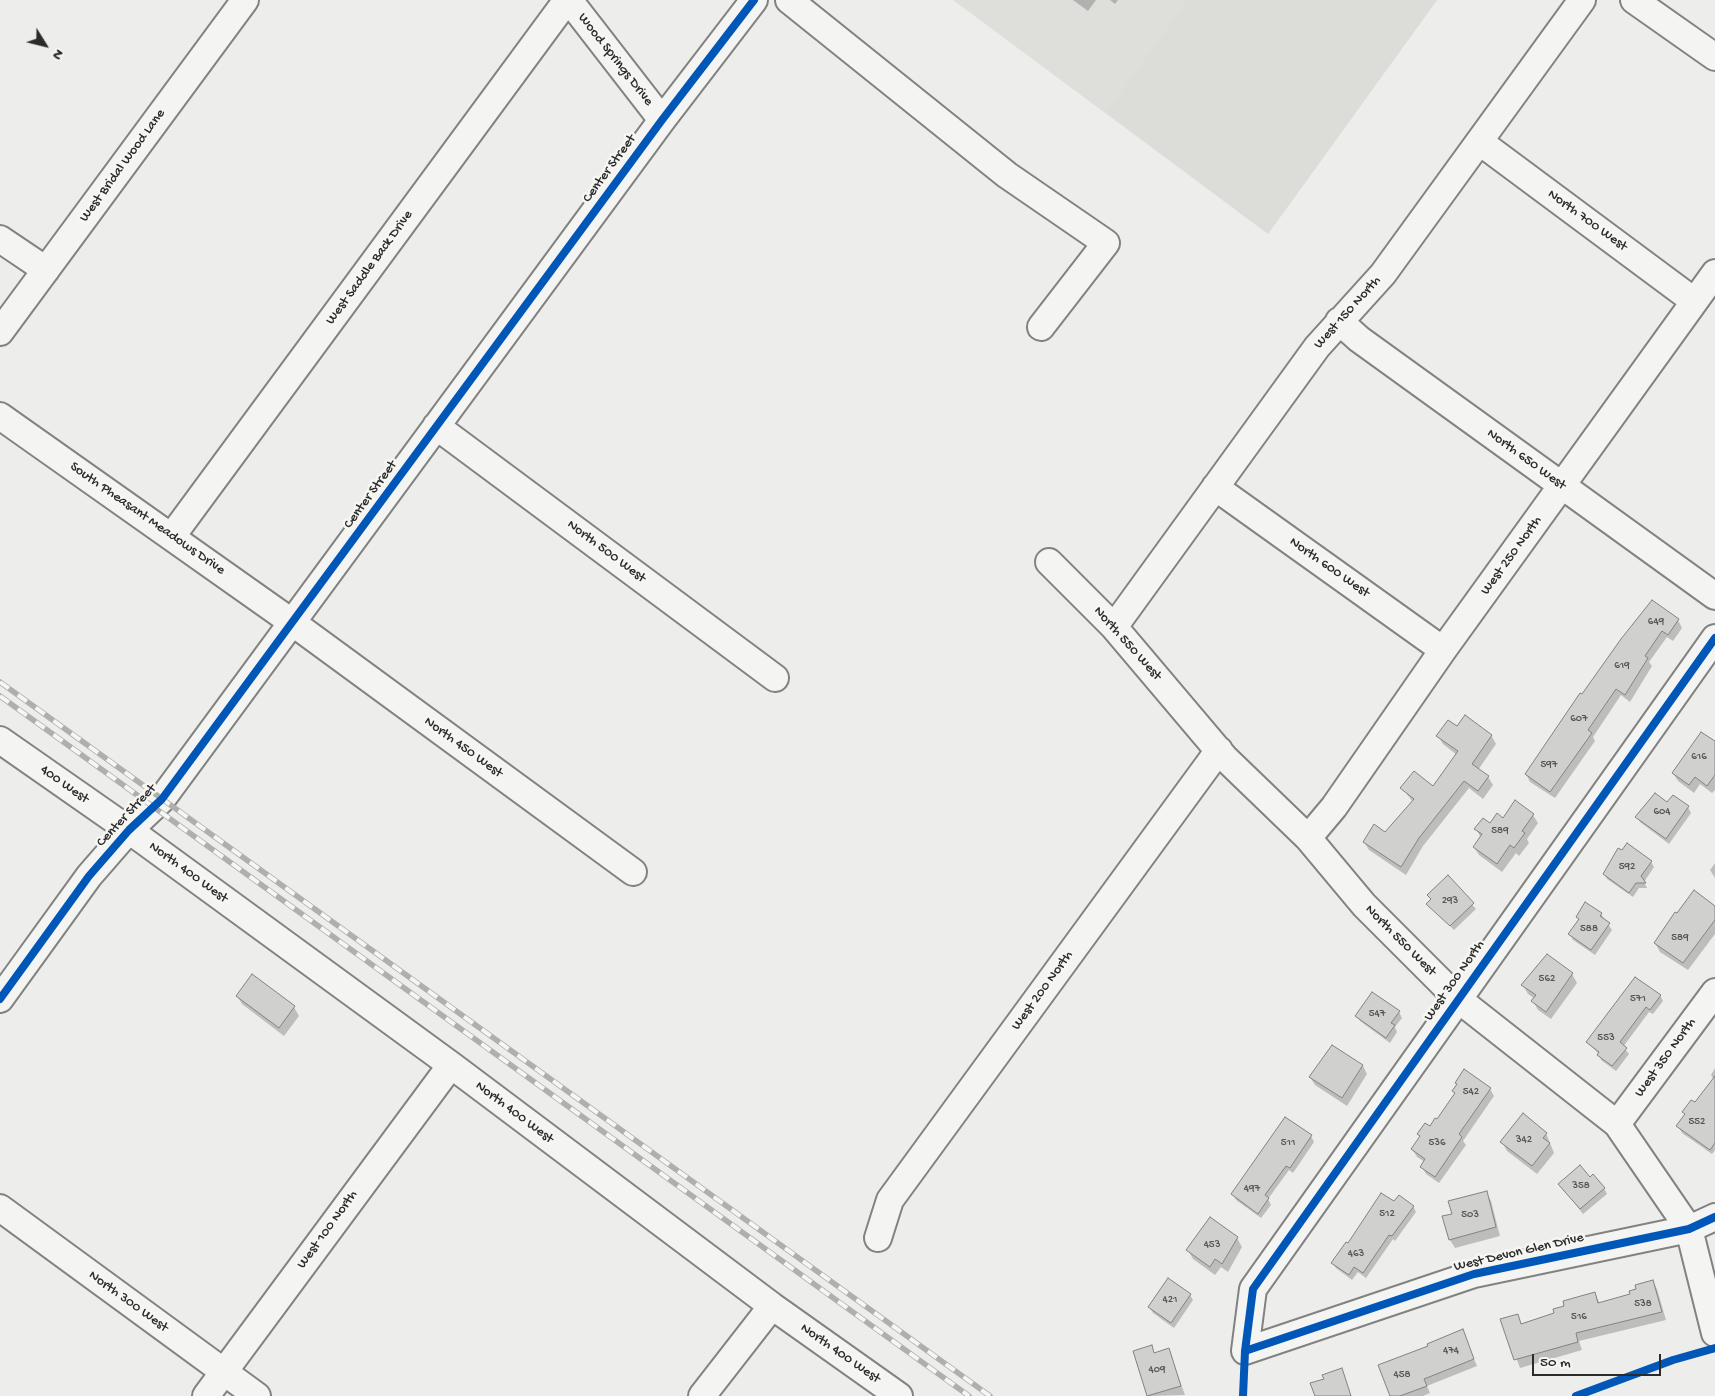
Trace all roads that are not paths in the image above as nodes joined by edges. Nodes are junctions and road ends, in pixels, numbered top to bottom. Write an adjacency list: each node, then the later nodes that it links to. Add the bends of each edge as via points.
1 (245, 0): 11 (street, West Bridal Wood Lane)
2 (568, 0): 8 (street, Wood Springs Drive); 21 (street, West Saddle Back Drive)
3 (754, 0): 8 (street, Center Street)
4 (788, 0): 15 (street, via 1007,175 1106,243)
5 (1582, 0): 9 (street, West 150 North)
6 (1634, 0): 7 (street)
7 (1715, 58)
8 (662, 120): 18 (street, Center Street)
9 (1480, 142): 13 (street, North 700 West); 14 (street, West 150 North, via 1383,274)
10 (0, 239): 11 (street)
11 (46, 270): 16 (street, West Bridal Wood Lane)
12 (1715, 273): 13 (street, West 250 North)
13 (1694, 301): 19 (street, West 250 North)
14 (1339, 321): 19 (street, North 650 West, via 1359,339); 20 (street, West 150 North)
15 (1041, 327)
16 (0, 332)
17 (0, 416): 21 (street, South Pheasant Meadows Drive)
18 (436, 426): 24 (street, Center Street); 28 (street, North 500 West)
19 (1562, 486): 23 (street, North 650 West); 27 (street, West 250 North)
20 (1215, 487): 25 (street, West 150 North); 27 (street, North 600 West)
21 (172, 536): 24 (street, South Pheasant Meadows Drive)
22 (1049, 562): 25 (street, North 550 West)
23 (1715, 596)
24 (293, 623): 31 (street, Center Street, via 162,799); 33 (street, North 450 West)
25 (1114, 627): 30 (street, North 550 West)
26 (1715, 638): 36 (street, West 300 North)
27 (1443, 650): 32 (street, West 250 North, via 1334,807)
28 (775, 678)
29 (0, 740): 31 (street, 400 West)
30 (1219, 750): 32 (street, North 550 West); 42 (street, West 200 North, via 890,1200)
31 (129, 830): 35 (street, Center Street, via 89,876); 37 (street, North 400 West)
32 (1308, 838): 36 (street, North 550 West, via 1364,905)
33 (634, 872)
34 (1715, 992): 38 (street, West 350 North)
35 (0, 999)
36 (1458, 999): 38 (street, North 550 West); 45 (street, West 300 North, via 1252,1289)
37 (451, 1065): 43 (street, North 400 West); 46 (street, West 100 North)
38 (1617, 1124): 41 (street, North 550 West)
39 (0, 1208): 46 (street, North 300 West)
40 (1715, 1217): 41 (street, West Devon Glen Drive)
41 (1689, 1229): 44 (street, North 550 West); 45 (street, West Devon Glen Drive, via 1474,1274)
42 (878, 1238)
43 (772, 1306): 49 (street); 50 (street, North 400 West)
44 (1715, 1333)
45 (1245, 1351)
46 (224, 1372): 47 (street, West 100 North); 48 (street, North 300 West)
47 (206, 1396)
48 (257, 1396)
49 (702, 1396)
50 (899, 1396)

